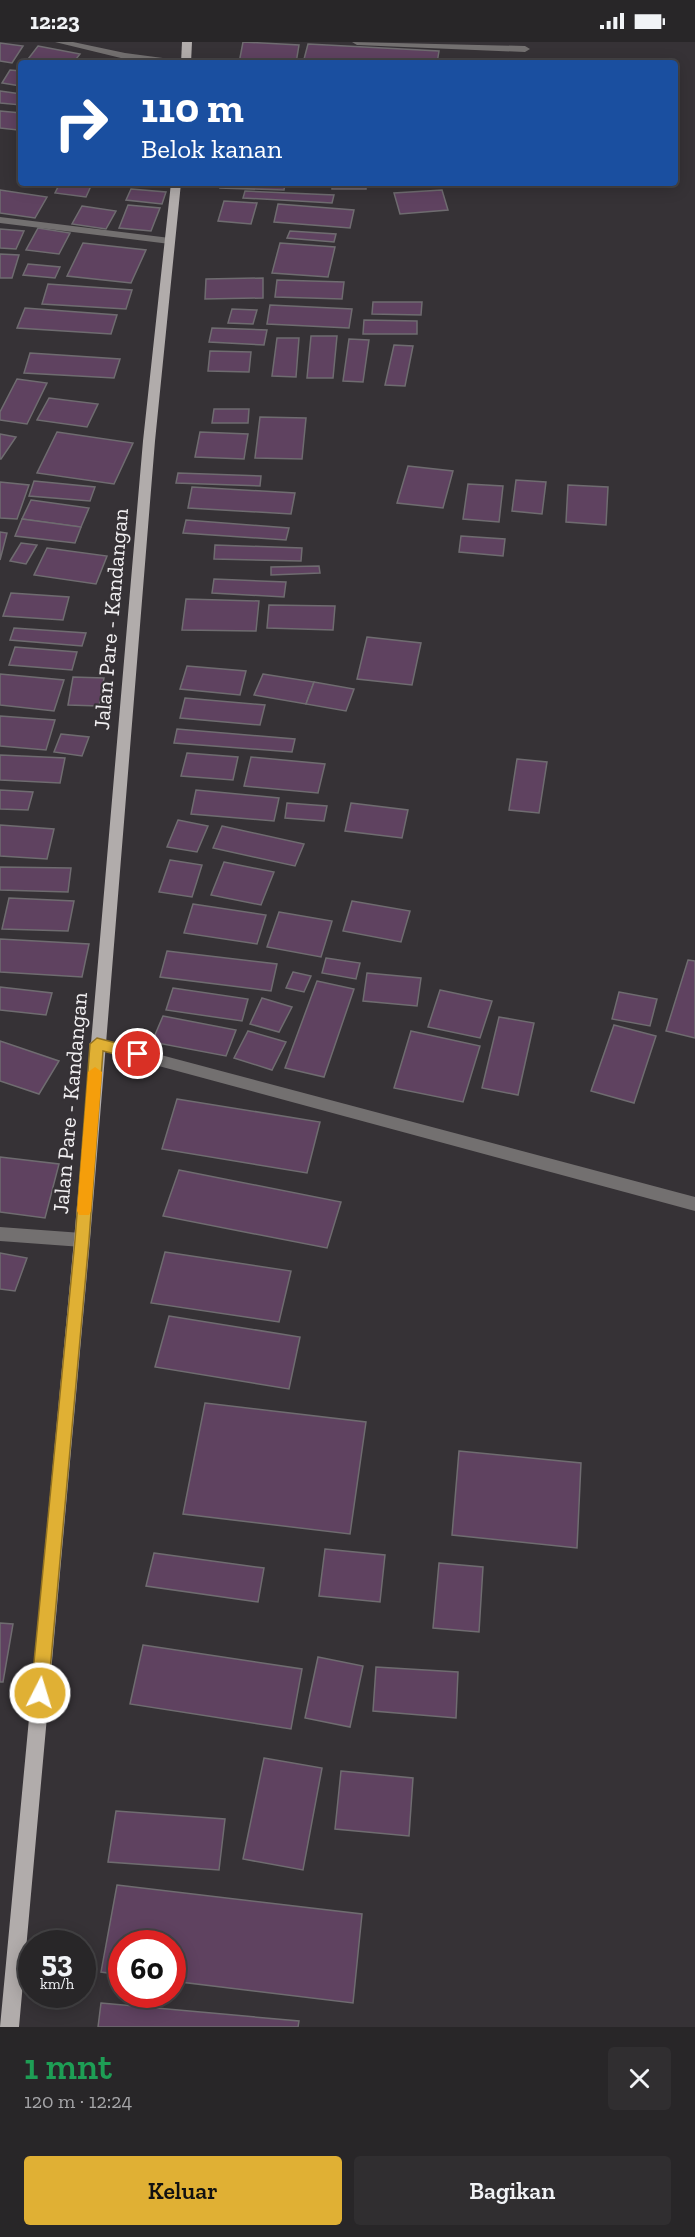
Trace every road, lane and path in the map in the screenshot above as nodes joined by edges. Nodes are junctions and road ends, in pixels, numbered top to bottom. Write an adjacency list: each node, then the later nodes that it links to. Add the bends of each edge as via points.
1 (60, 42): 5 (street)
2 (188, 42): 6 (main road)
3 (357, 42): 4 (street)
4 (525, 49)
5 (155, 60)
6 (186, 60)
7 (176, 186): 9 (main road, Jalan Pare - Kandangan)
8 (0, 219): 9 (street)
9 (170, 241): 10 (main road, Jalan Pare - Kandangan)
10 (97, 1044): 11 (street); 13 (main road, Jalan Pare - Kandangan)
11 (695, 1204)
12 (0, 1234): 13 (street)
13 (82, 1240): 14 (main road, Jalan Pare - Kandangan)
14 (9, 2027)

